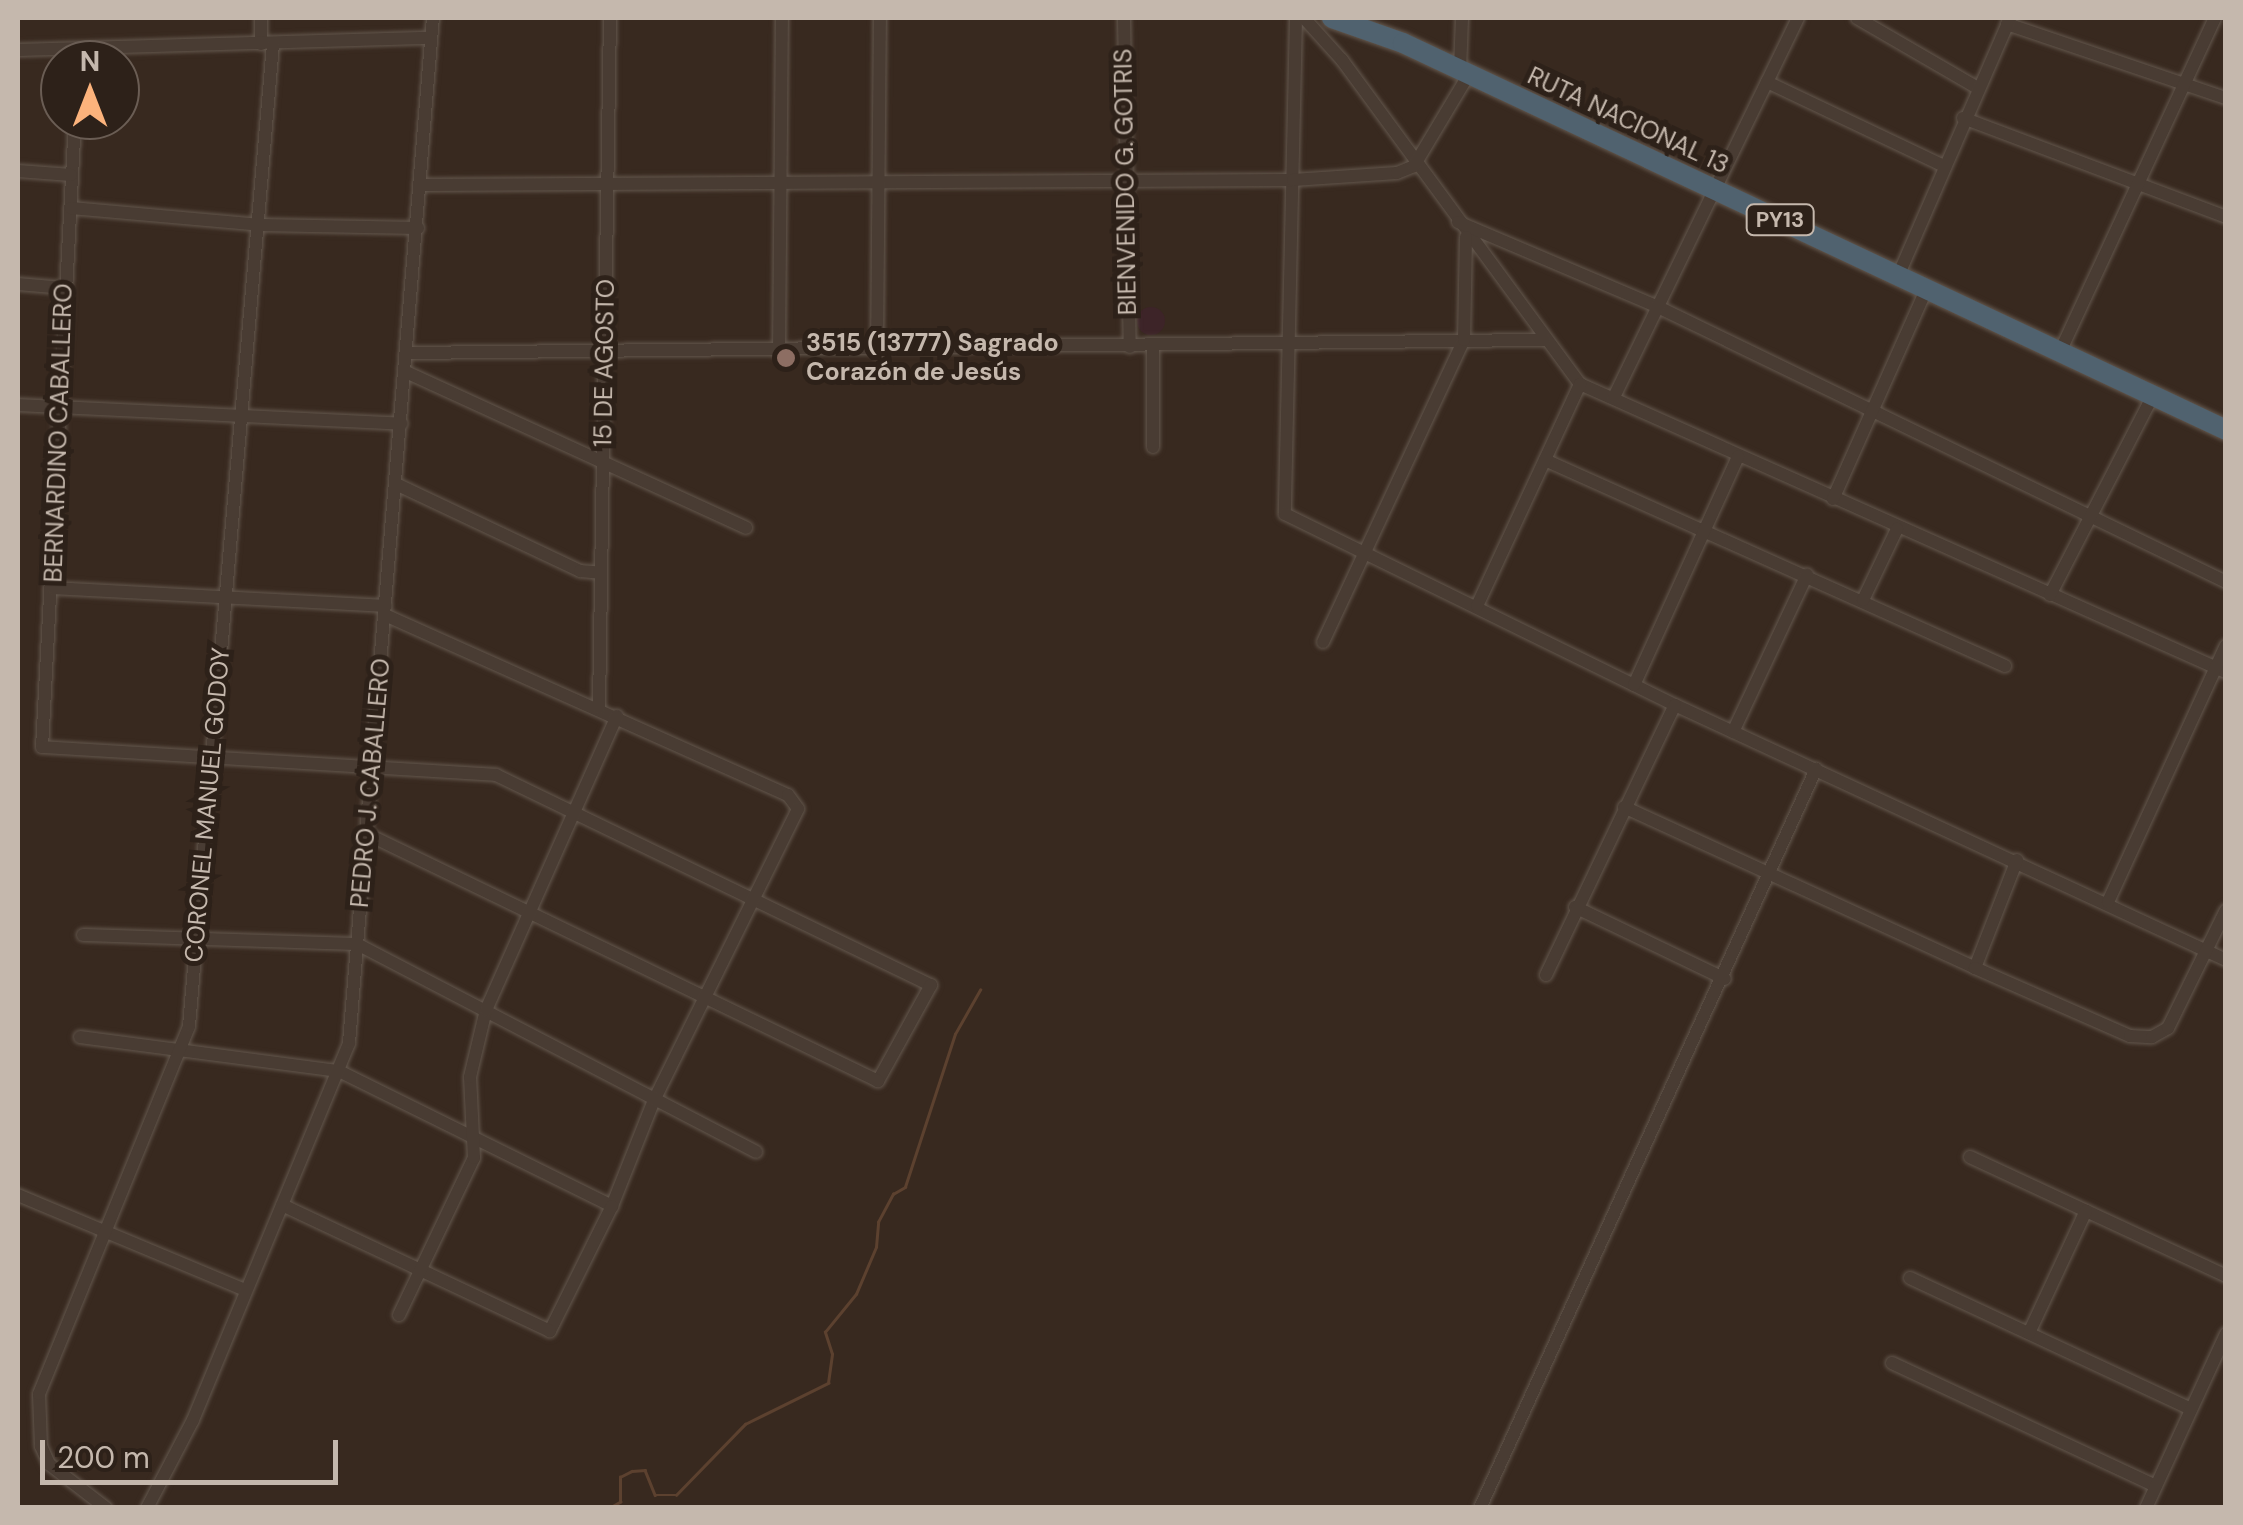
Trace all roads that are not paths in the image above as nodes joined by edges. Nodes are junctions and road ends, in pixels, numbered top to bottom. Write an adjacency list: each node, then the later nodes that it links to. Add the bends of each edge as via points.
1 (261, 18): 16 (street, CORONEL MANUEL GODOY)
2 (433, 18): 15 (street, PEDRO J. CABALLERO)
3 (610, 18): 35 (street, 15 DE AGOSTO)
4 (782, 18): 34 (street)
5 (880, 18): 31 (street)
6 (1124, 18): 29 (street, BIENVENIDO G. GOTRIS)
7 (1296, 18): 30 (street)
8 (1304, 18): 25 (street, via 1342,60)
9 (1332, 18): 18 (highway, RUTA NACIONAL 13 / PY13)
10 (1462, 18): 18 (street)
11 (1798, 18): 19 (street)
12 (1857, 18): 21 (street)
13 (2216, 18): 20 (street)
14 (2008, 21): 20 (street); 21 (street)
15 (430, 38): 16 (street); 33 (street, PEDRO J. CABALLERO)
16 (267, 44): 17 (street); 40 (street, CORONEL MANUEL GODOY)
17 (140, 51)
18 (1464, 72): 25 (street); 36 (highway, RUTA NACIONAL 13 / PY13)
19 (1767, 82): 26 (street); 36 (street)
20 (2184, 84): 22 (street); 32 (street)
21 (1976, 87): 23 (street)
22 (2226, 98)
23 (1963, 118): 26 (street); 32 (street)
24 (74, 140): 28 (street, BERNARDINO CABALLERO)
25 (1414, 166): 30 (street); 39 (street)
26 (1944, 166): 43 (street)
27 (18, 171): 28 (street)
28 (71, 175): 37 (street, BERNARDINO CABALLERO)
29 (1123, 179): 30 (street); 31 (street); 52 (street, BIENVENIDO G. GOTRIS)
30 (1293, 180): 50 (street)
31 (880, 184): 34 (street); 54 (street)
32 (2134, 184): 38 (street); 57 (street)
33 (422, 185): 35 (street); 41 (street, PEDRO J. CABALLERO)
34 (780, 186): 35 (street); 53 (street)
35 (610, 188): 56 (street, 15 DE AGOSTO)
36 (1715, 189): 43 (highway, RUTA NACIONAL 13 / PY13); 47 (street)
37 (71, 208): 40 (street); 45 (street, BERNARDINO CABALLERO)
38 (2226, 217)
39 (1454, 220): 42 (street); 47 (street)
40 (260, 224): 41 (street); 65 (street, CORONEL MANUEL GODOY)
41 (418, 228): 55 (street, PEDRO J. CABALLERO)
42 (1466, 238): 48 (street); 49 (street)
43 (1898, 276): 46 (highway, RUTA NACIONAL 13 / PY13)
44 (18, 284): 45 (street)
45 (64, 288): 63 (street, BERNARDINO CABALLERO)
46 (1926, 290): 57 (highway, RUTA NACIONAL 13 / PY13); 64 (street)
47 (1658, 307): 61 (street); 64 (street)
48 (1464, 340): 49 (street); 50 (street); 78 (street)
49 (1545, 340): 59 (street)
50 (1287, 344): 51 (street); 78 (street, via 1286,514)
51 (1153, 347): 52 (street); 68 (street)
52 (1130, 348): 54 (street)
53 (779, 352): 54 (street); 56 (street)
54 (876, 352)
55 (408, 353): 56 (street); 58 (street, PEDRO J. CABALLERO)
56 (605, 353): 71 (street, 15 DE AGOSTO)
57 (2060, 354): 60 (highway, RUTA NACIONAL 13 / PY13)
58 (406, 372): 66 (street, PEDRO J. CABALLERO); 71 (street)
59 (1580, 384): 61 (street); 70 (street)
60 (2152, 396): 67 (highway, RUTA NACIONAL 13 / PY13); 74 (street)
61 (1614, 397): 69 (street)
62 (18, 406): 63 (street)
63 (60, 408): 65 (street); 82 (street, BERNARDINO CABALLERO)
64 (1873, 412): 73 (street); 74 (street)
65 (240, 417): 66 (street); 84 (street, CORONEL MANUEL GODOY)
66 (402, 424): 72 (street, PEDRO J. CABALLERO)
67 (2225, 430)
68 (1153, 447)
69 (1738, 457): 73 (street); 76 (street)
70 (1544, 460): 76 (street); 86 (street)
71 (603, 463): 75 (street); 79 (street, 15 DE AGOSTO)
72 (396, 484): 79 (street, via 580,571); 87 (street, PEDRO J. CABALLERO)
73 (1833, 499): 77 (street)
74 (2088, 512): 81 (street); 83 (street)
75 (746, 528)
76 (1706, 528): 80 (street); 92 (street)
77 (1898, 529): 83 (street); 85 (street)
78 (1368, 556): 86 (street); 88 (street)
79 (601, 573): 94 (street, 15 DE AGOSTO)
80 (1807, 574): 85 (street); 96 (street)
81 (2226, 582)
82 (53, 588): 84 (street); 97 (street, BERNARDINO CABALLERO, via 42,747)
83 (2050, 595): 91 (street)
84 (225, 597): 87 (street); 97 (street, CORONEL MANUEL GODOY)
85 (1863, 600): 90 (street)
86 (1477, 606): 92 (street)
87 (386, 610): 94 (street); 98 (street, PEDRO J. CABALLERO)
88 (1323, 642)
89 (2226, 646): 91 (street)
90 (2005, 666)
91 (2221, 670): 106 (street)
92 (1634, 685): 93 (street)
93 (1674, 706): 96 (street); 100 (street)
94 (598, 708): 95 (street)
95 (616, 716): 101 (street); 105 (street, via 788,795 798,808)
96 (1733, 732): 99 (street)
97 (212, 755): 98 (street); 111 (street, CORONEL MANUEL GODOY)
98 (373, 763): 101 (street, via 496,775); 102 (street, PEDRO J. CABALLERO)
99 (1816, 769): 103 (street); 104 (street)
100 (1624, 808): 104 (street); 107 (street)
101 (568, 814): 105 (street); 108 (street)
102 (367, 834): 108 (street); 112 (street, PEDRO J. CABALLERO)
103 (2017, 860): 106 (street); 115 (street)
104 (1769, 873): 115 (street); 117 (street)
105 (752, 901): 118 (street); 118 (street, via 931,984 878,1081)
106 (2108, 902): 113 (street)
107 (1575, 907): 116 (street); 117 (street)
108 (525, 908): 118 (street); 119 (street)
109 (2226, 910): 113 (street)
110 (83, 935): 111 (street)
111 (198, 938): 112 (street); 121 (street, CORONEL MANUEL GODOY)
112 (357, 944): 119 (street); 122 (street, PEDRO J. CABALLERO, via 349,1042)
113 (2206, 951): 114 (street); 115 (street, via 2168,1028 2152,1038 2130,1036)
114 (2226, 960)
115 (1975, 968)
116 (1546, 975)
117 (1725, 979): 144 (street)
118 (706, 996): 123 (street)
119 (486, 1010): 123 (street); 124 (street, via 470,1077)
120 (80, 1037): 121 (street)
121 (182, 1047): 122 (street); 131 (street, CORONEL MANUEL GODOY)
122 (339, 1071): 124 (street); 128 (street, PEDRO J. CABALLERO)
123 (654, 1100): 125 (street); 129 (street)
124 (475, 1138): 129 (street); 132 (street, via 474,1158)
125 (756, 1152)
126 (1970, 1157): 130 (street)
127 (18, 1195): 131 (street)
128 (282, 1204): 132 (street); 135 (street, PEDRO J. CABALLERO)
129 (612, 1206): 132 (street, via 550,1331)
130 (2086, 1211): 133 (street); 137 (street)
131 (105, 1233): 135 (street); 142 (street, CORONEL MANUEL GODOY, via 46,1372 38,1416 50,1464)
132 (422, 1266): 136 (street)
133 (2226, 1276)
134 (1910, 1278): 137 (street)
135 (246, 1290): 143 (street, PEDRO J. CABALLERO, via 193,1420)
136 (399, 1315)
137 (2029, 1334): 140 (street)
138 (2225, 1335): 140 (street)
139 (1892, 1363): 141 (street)
140 (2192, 1409): 141 (street)
141 (2156, 1486): 145 (street)
142 (106, 1508)
143 (147, 1508)
144 (1480, 1508)
145 (2146, 1508)

